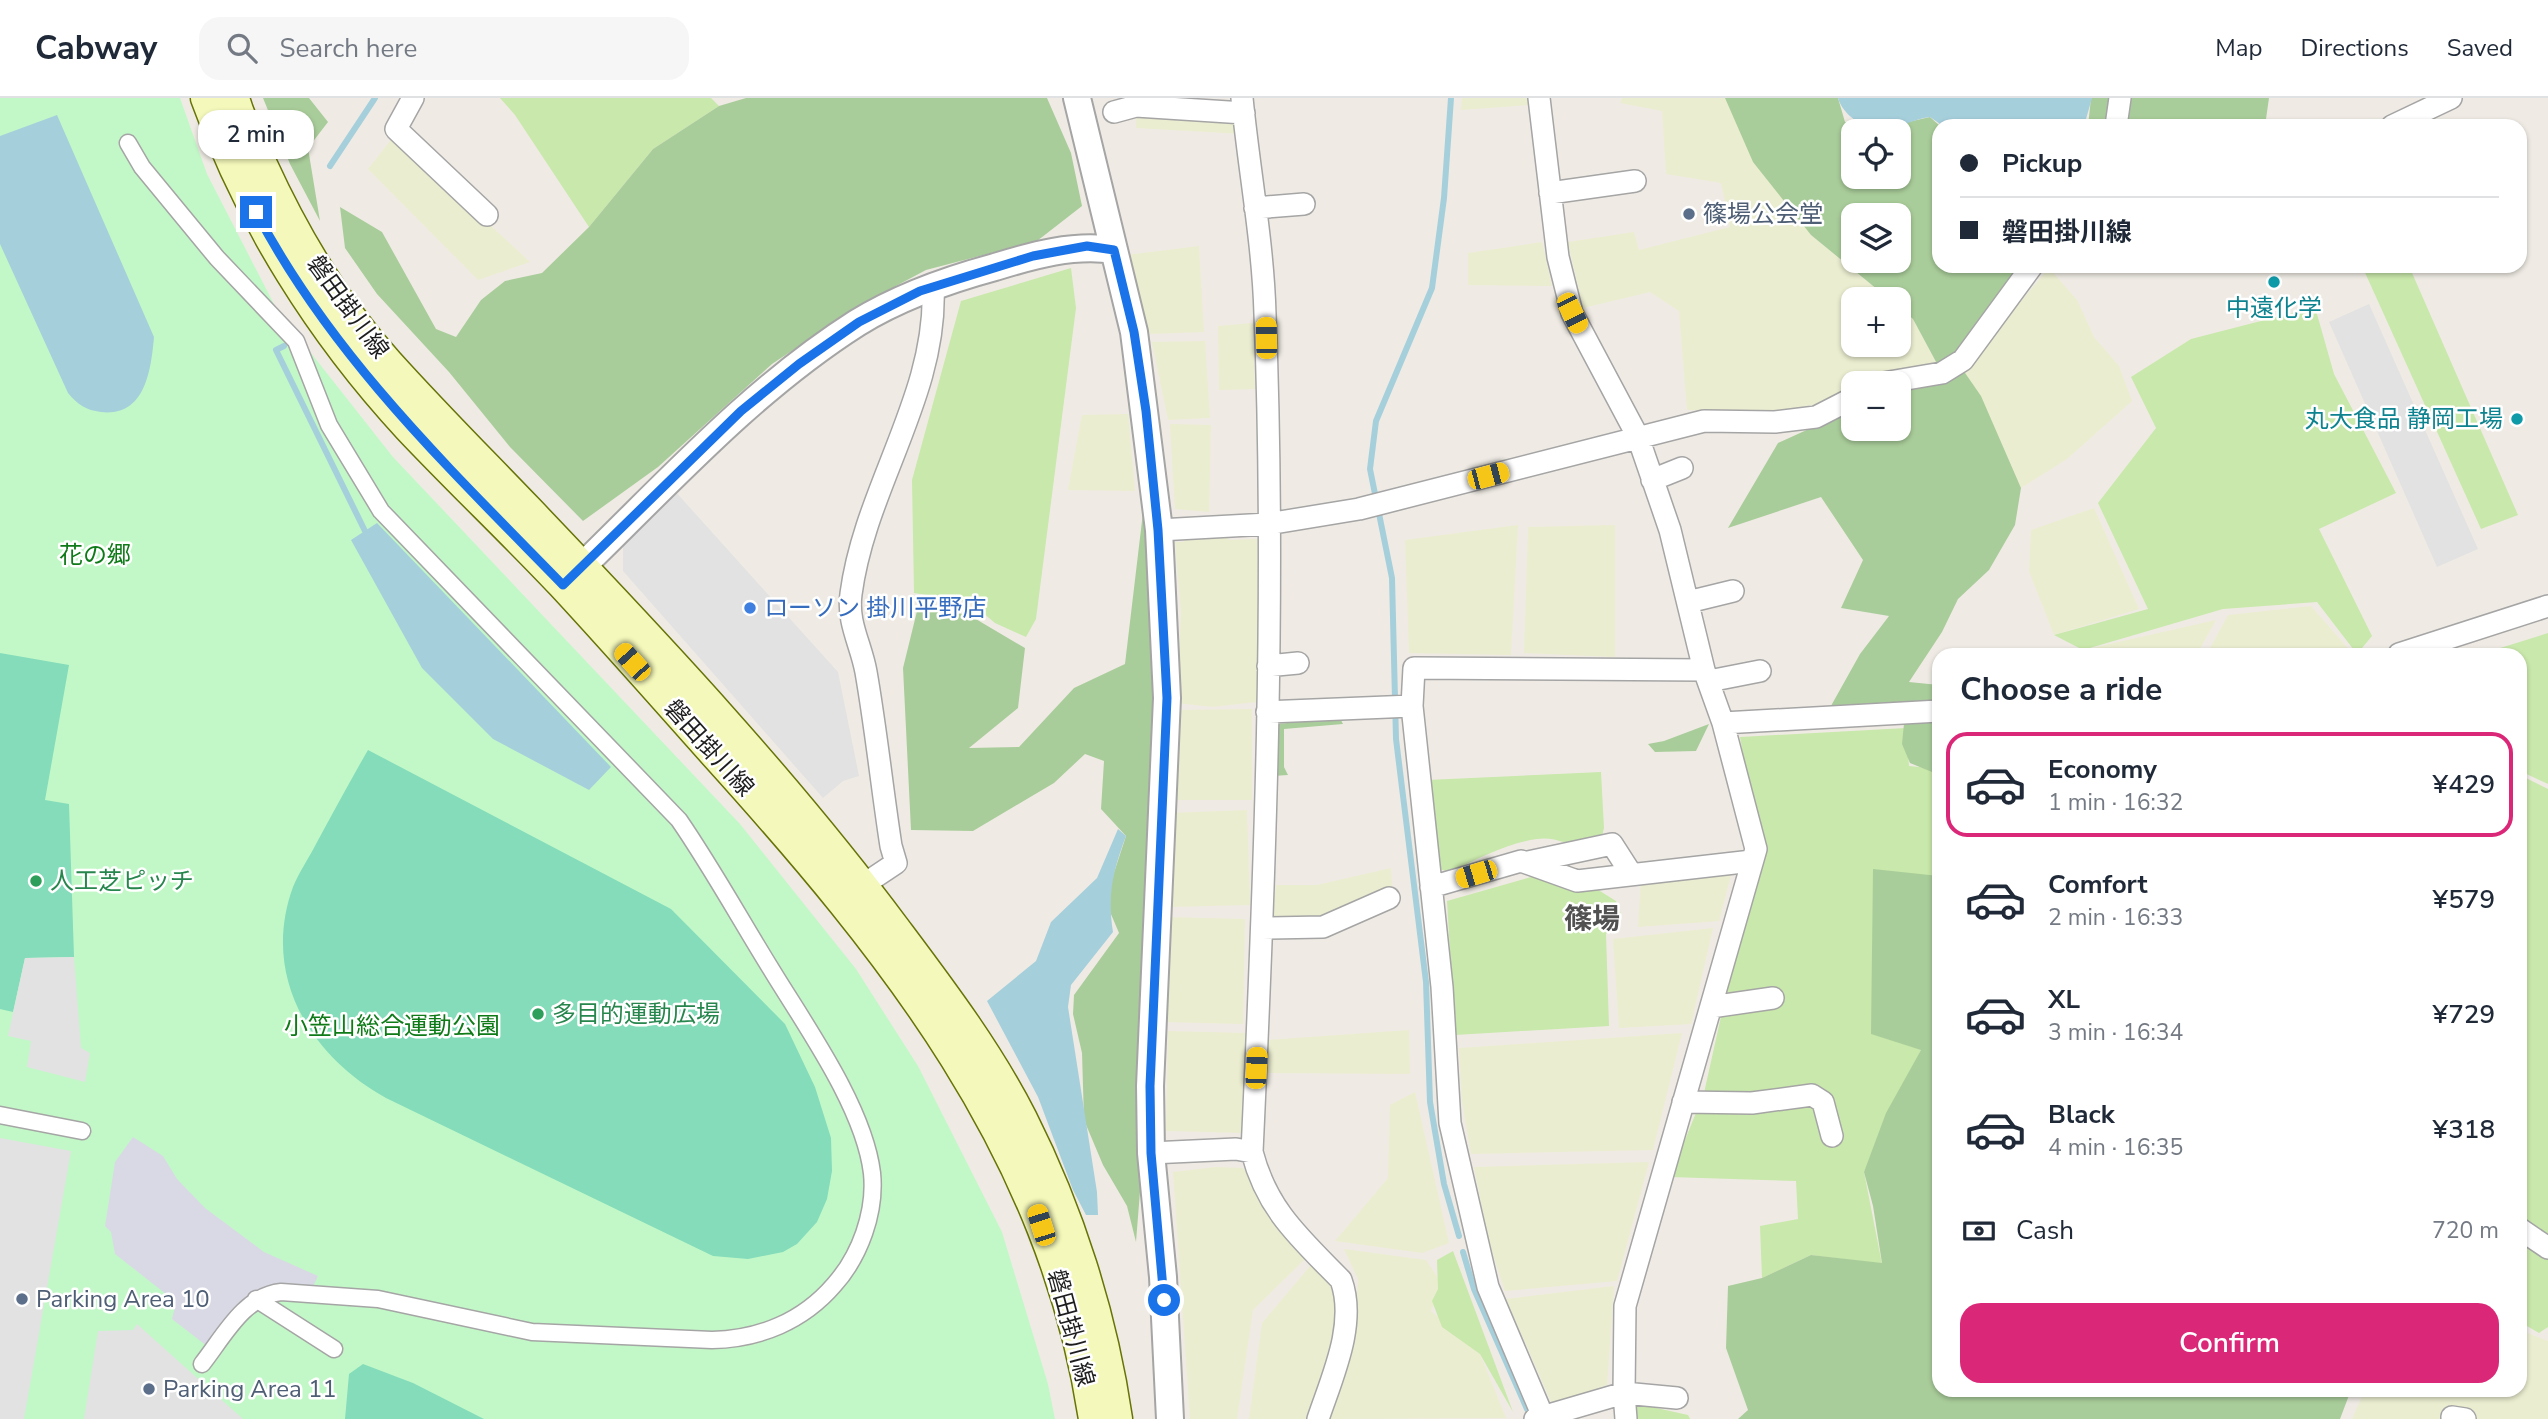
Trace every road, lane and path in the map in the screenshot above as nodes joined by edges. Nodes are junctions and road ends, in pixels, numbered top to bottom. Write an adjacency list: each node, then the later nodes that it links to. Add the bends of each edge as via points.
1 (206, 98): 29 (main road, 磐田掛川線, via 233,168 262,224 323,320 407,425)
2 (234, 98): 29 (main road, 磐田掛川線, via 272,186 347,311)
3 (412, 98): 18 (street, via 396,129)
4 (1077, 98): 12 (street)
5 (1539, 98): 15 (street)
6 (2120, 98): 10 (street)
7 (2452, 98): 11 (street)
8 (1119, 105): 9 (street); 12 (street)
9 (1243, 106): 17 (street)
10 (2117, 119)
11 (2407, 119)
12 (1086, 134): 19 (street)
13 (128, 143): 59 (street, via 142,167 218,258 296,341 328,425 381,511 679,820 815,1040 859,1128 872,1175 868,1222 838,1282 821,1301 789,1322 731,1339 533,1332 365,1297 281,1292)
14 (1635, 181): 15 (street)
15 (1550, 193): 24 (street, via 1558,257 1572,313)
16 (1304, 204): 17 (street)
17 (1255, 208): 27 (street, via 1265,312)
18 (487, 215)
19 (1114, 250): 21 (street, via 1087,246 1033,256); 28 (street, via 1134,332)
20 (2027, 273): 22 (street, via 1963,360 1942,373)
21 (933, 286): 29 (street, via 859,322 799,364 741,411); 45 (street, via 935,319 928,359 867,522 851,595 851,623 865,669 896,863)
22 (1911, 378)
23 (1841, 404): 24 (street, via 1816,417 1775,422 1704,421)
24 (1638, 437): 26 (street); 27 (street, via 1389,502)
25 (1682, 468): 26 (street)
26 (1652, 480): 31 (street)
27 (1268, 524): 28 (street); 35 (street)
28 (1158, 530): 56 (street, via 1167,698)
29 (572, 576): 45 (main road, 磐田掛川線, via 767,770); 65 (main road, 磐田掛川線, via 887,955 954,1052 1000,1130 1032,1199 1079,1343)
30 (1733, 591): 31 (street)
31 (1688, 602): 37 (street)
32 (2548, 606): 33 (street)
33 (2418, 648)
34 (1298, 663): 35 (street)
35 (1268, 666): 40 (street)
36 (1760, 671): 37 (street)
37 (1707, 675): 38 (street, via 1414,668); 41 (street)
38 (1412, 706): 40 (street); 46 (street)
39 (1932, 710): 41 (street)
40 (1267, 712): 48 (street)
41 (1724, 723): 42 (street, via 1751,822 1756,849)
42 (1752, 861): 44 (street); 50 (street)
43 (1528, 862): 44 (street, via 1577,881); 44 (street, via 1612,844); 46 (street)
44 (1630, 872)
45 (863, 885): 66 (main road, 磐田掛川線, via 942,990 1021,1116 1079,1261 1101,1332)
46 (1431, 887): 64 (street, via 1450,1123 1466,1201 1488,1287)
47 (1390, 898): 48 (street, via 1323,928)
48 (1263, 929): 55 (street)
49 (1773, 998): 50 (street)
50 (1710, 1007): 51 (street)
51 (1683, 1102): 54 (street, via 1752,1103 1812,1095 1823,1102); 62 (street, via 1625,1306)
52 (0, 1115): 53 (street)
53 (82, 1131)
54 (1832, 1136)
55 (1252, 1152): 56 (street); 68 (street, via 1259,1182 1283,1222 1341,1280 1345,1292 1342,1348)
56 (1151, 1153): 67 (street)
57 (2527, 1234): 58 (street)
58 (2548, 1248)
59 (256, 1299): 60 (street); 61 (street)
60 (334, 1349)
61 (202, 1364)
62 (1624, 1393): 63 (street); 64 (street); 69 (street)
63 (1677, 1398)
64 (1541, 1418)
65 (1094, 1419)
66 (1117, 1419)
67 (1170, 1419)
68 (1318, 1419)
69 (1626, 1419)

